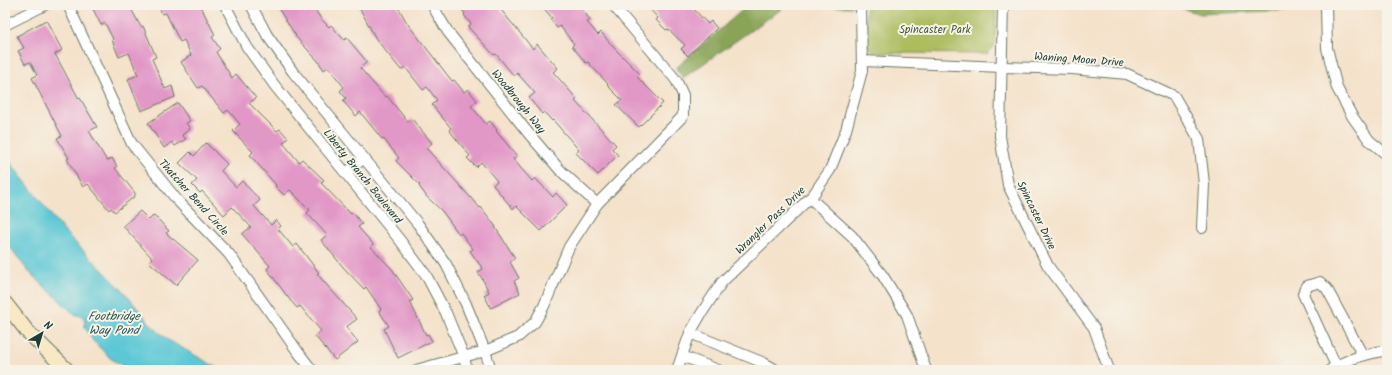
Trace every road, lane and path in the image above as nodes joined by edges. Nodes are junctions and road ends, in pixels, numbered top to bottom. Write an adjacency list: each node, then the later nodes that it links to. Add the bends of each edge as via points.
1 (46, 5): 10 (street)
2 (68, 5): 28 (street, Thatcher Bend Circle, via 132,144 177,200 229,254)
3 (225, 5): 15 (street, Liberty Branch Boulevard, via 247,47 275,86)
4 (251, 5): 14 (street, Liberty Branch Boulevard, via 267,35 293,72)
5 (432, 5): 17 (street, Woodbrough Way, via 448,32 529,134 560,170)
6 (613, 5): 17 (street, via 676,80 683,95 683,116)
7 (860, 5): 11 (street, Wrangler Pass Drive)
8 (1003, 5): 12 (street, Spincaster Drive)
9 (1326, 5): 13 (street, via 1327,48 1337,88 1369,140)
10 (5, 25)
11 (862, 61): 12 (street, Waning Moon Drive); 16 (street, Wrangler Pass Drive, via 862,71 846,130 830,170)
12 (1002, 67): 18 (street, Waning Moon Drive, via 1072,68 1126,74 1174,96 1199,139 1204,184); 36 (street, Spincaster Drive, via 1000,136 1008,185 1048,266 1094,328)
13 (1387, 155)
14 (364, 158): 15 (street); 22 (street, Liberty Branch Boulevard, via 418,224 446,264 466,304)
15 (346, 173): 25 (street, Liberty Branch Boulevard, via 426,275 446,313)
16 (810, 198): 20 (street, Wrangler Pass Drive, via 722,282); 35 (street, via 852,236 883,276 907,315)
17 (597, 204): 22 (street, via 569,247 535,322 518,337)
18 (1202, 228)
19 (5, 303): 27 (main road, via 27,331)
20 (690, 333): 24 (street, Wrangler Pass Drive); 34 (street, via 764,363)
21 (1387, 350): 23 (street)
22 (480, 352): 25 (street); 31 (street, Liberty Branch Boulevard)
23 (1362, 354): 26 (street); 26 (street, via 1327,289 1320,282 1307,286 1303,294)
24 (682, 356): 32 (street, Wrangler Pass Drive); 33 (street)
25 (464, 357): 29 (street); 30 (street, Liberty Branch Boulevard)
26 (1333, 368)
27 (67, 370)
28 (312, 370)
29 (416, 370)
30 (467, 370)
31 (491, 370)
32 (677, 370)
33 (718, 370)
34 (774, 370)
35 (926, 370)
36 (1110, 370)

